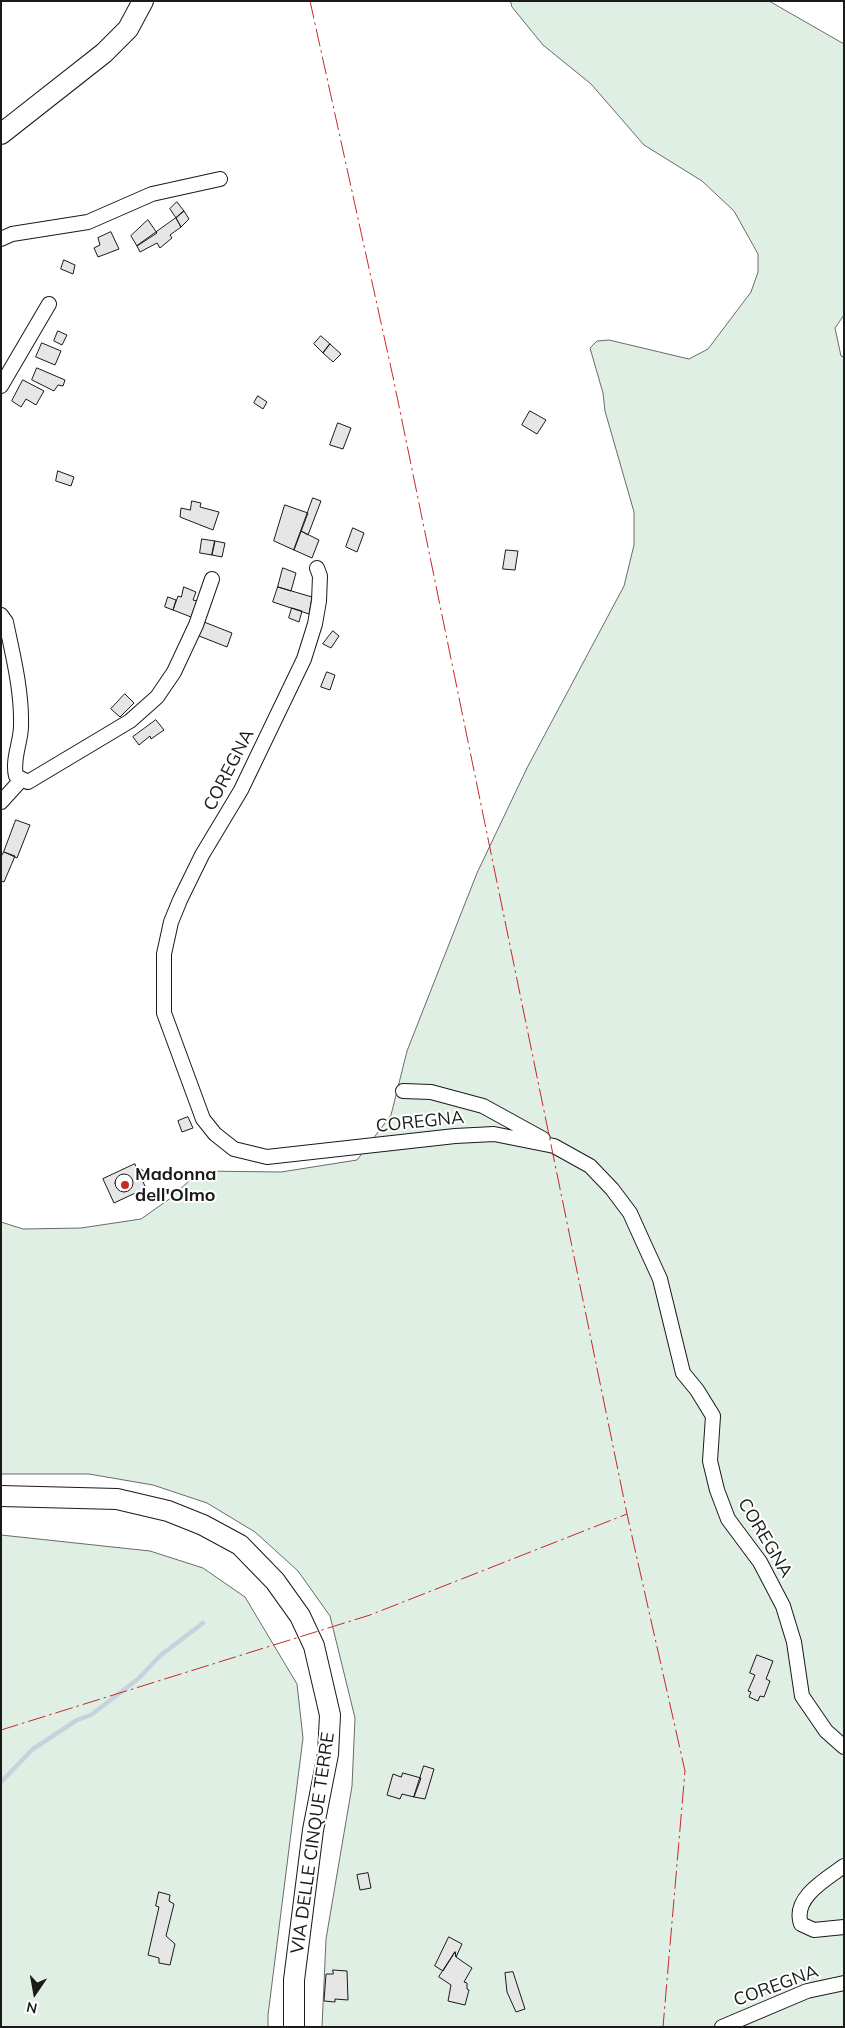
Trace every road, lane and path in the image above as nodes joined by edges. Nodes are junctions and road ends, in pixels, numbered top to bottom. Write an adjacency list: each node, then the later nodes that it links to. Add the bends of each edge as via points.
1 (143, 1): 2 (main road, via 128,29 104,53)
2 (1, 134)
3 (220, 179): 4 (street, via 152,194 88,222 12,234)
4 (1, 239)
5 (49, 304): 6 (street)
6 (1, 386)
7 (317, 568): 13 (street, COREGNA, via 320,576 315,624 304,659 242,790 202,855 180,900 164,954 164,1013 200,1111 215,1134 234,1149 267,1157 494,1134)
8 (212, 579): 10 (street, via 189,640 174,672 157,697 130,721 35,780)
9 (1, 615): 10 (street, via 6,622 17,676 21,726 14,768)
10 (21, 780): 11 (street)
11 (1, 802)
12 (403, 1091): 13 (street, via 431,1092 483,1106)
13 (554, 1146): 15 (street, COREGNA, via 590,1166 630,1213 660,1279 683,1373 713,1416 710,1461 728,1519 760,1562 783,1606 794,1642 802,1696 826,1731)
14 (1, 1496): 19 (main road, VIA DELLE CINQUE TERRE, via 116,1499 168,1511 203,1525 240,1545 275,1581 300,1616 314,1646 330,1715 328,1754 314,1830 294,1980)
15 (844, 1747)
16 (844, 1866): 17 (street, via 805,1899 798,1917 801,1924 814,1930)
17 (844, 1927)
18 (844, 1983): 20 (street, COREGNA, via 807,1991)
19 (294, 2027)
20 (722, 2027)

